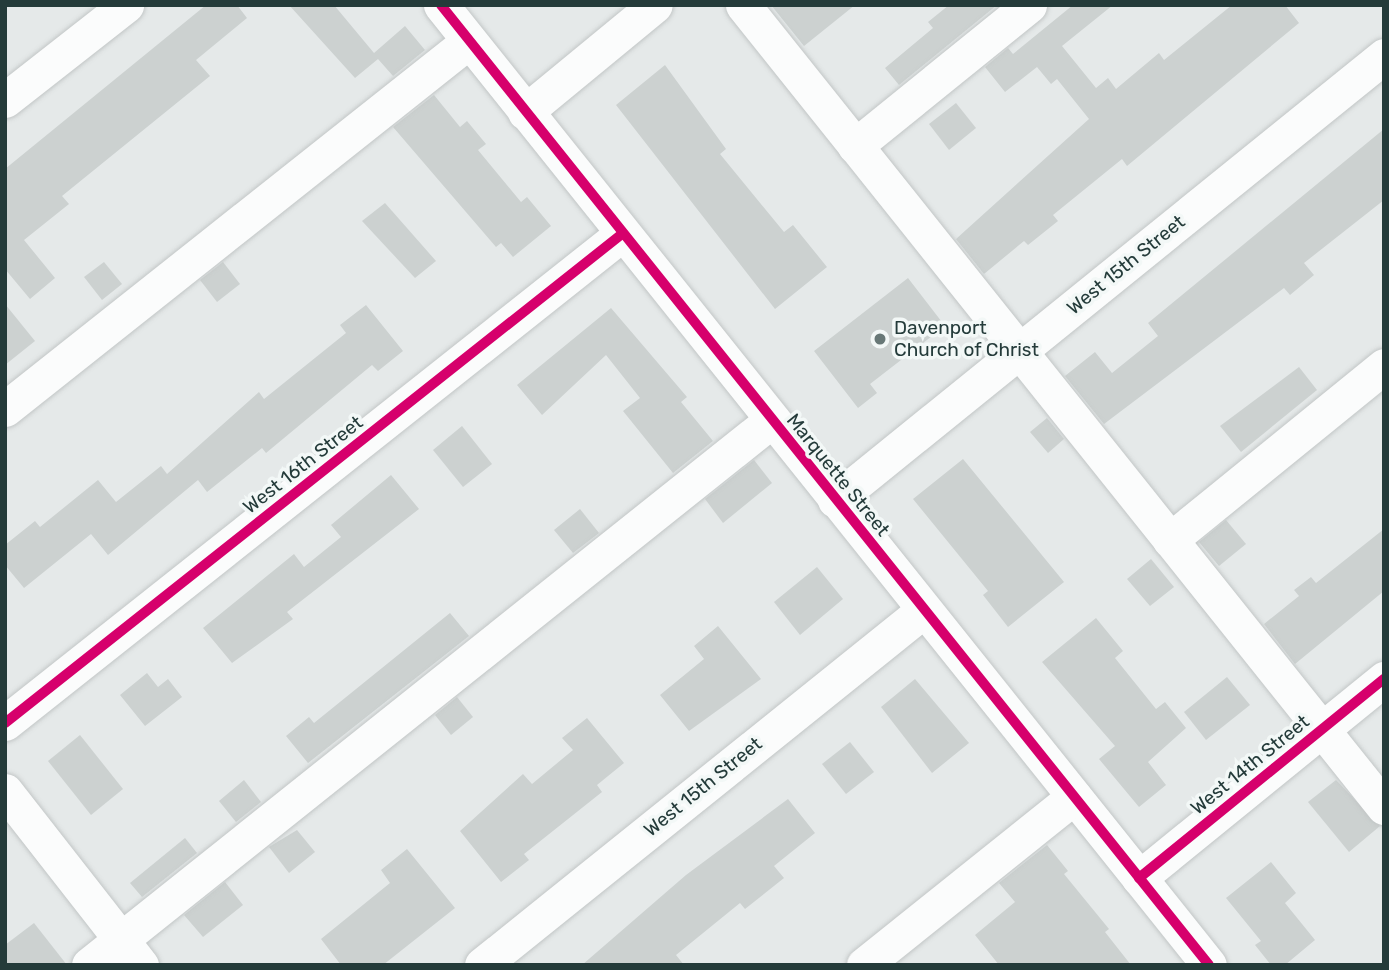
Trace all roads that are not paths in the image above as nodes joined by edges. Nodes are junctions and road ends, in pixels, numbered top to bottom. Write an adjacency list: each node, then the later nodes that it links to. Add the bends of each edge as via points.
1 (126, 5): 8 (street)
2 (441, 5): 6 (street, Marquette Street)
3 (655, 5): 9 (street)
4 (743, 5): 10 (street)
5 (1029, 5): 10 (street)
6 (469, 41): 9 (street, Marquette Street); 14 (street)
7 (1384, 56): 12 (street, West 15th Street)
8 (5, 100)
9 (525, 112): 11 (street, Marquette Street)
10 (855, 146): 12 (street)
11 (622, 234): 15 (street, Marquette Street); 20 (street, West 16th Street)
12 (1019, 351): 16 (street, West 15th Street); 17 (street)
13 (1384, 366): 17 (street)
14 (5, 409)
15 (772, 420): 16 (street, Marquette Street); 26 (street)
16 (835, 500): 18 (street, Marquette Street)
17 (1170, 540): 21 (street)
18 (924, 610): 23 (street, Marquette Street); 28 (street, West 15th Street)
19 (1384, 678): 21 (street, West 14th Street)
20 (5, 723)
21 (1321, 729): 24 (street); 25 (street, West 14th Street)
22 (5, 792): 26 (street)
23 (1074, 797): 25 (street, Marquette Street); 29 (street)
24 (1384, 807)
25 (1139, 878): 30 (street, Marquette Street)
26 (131, 952): 27 (street)
27 (89, 965)
28 (482, 965)
29 (864, 965)
30 (1209, 965)

